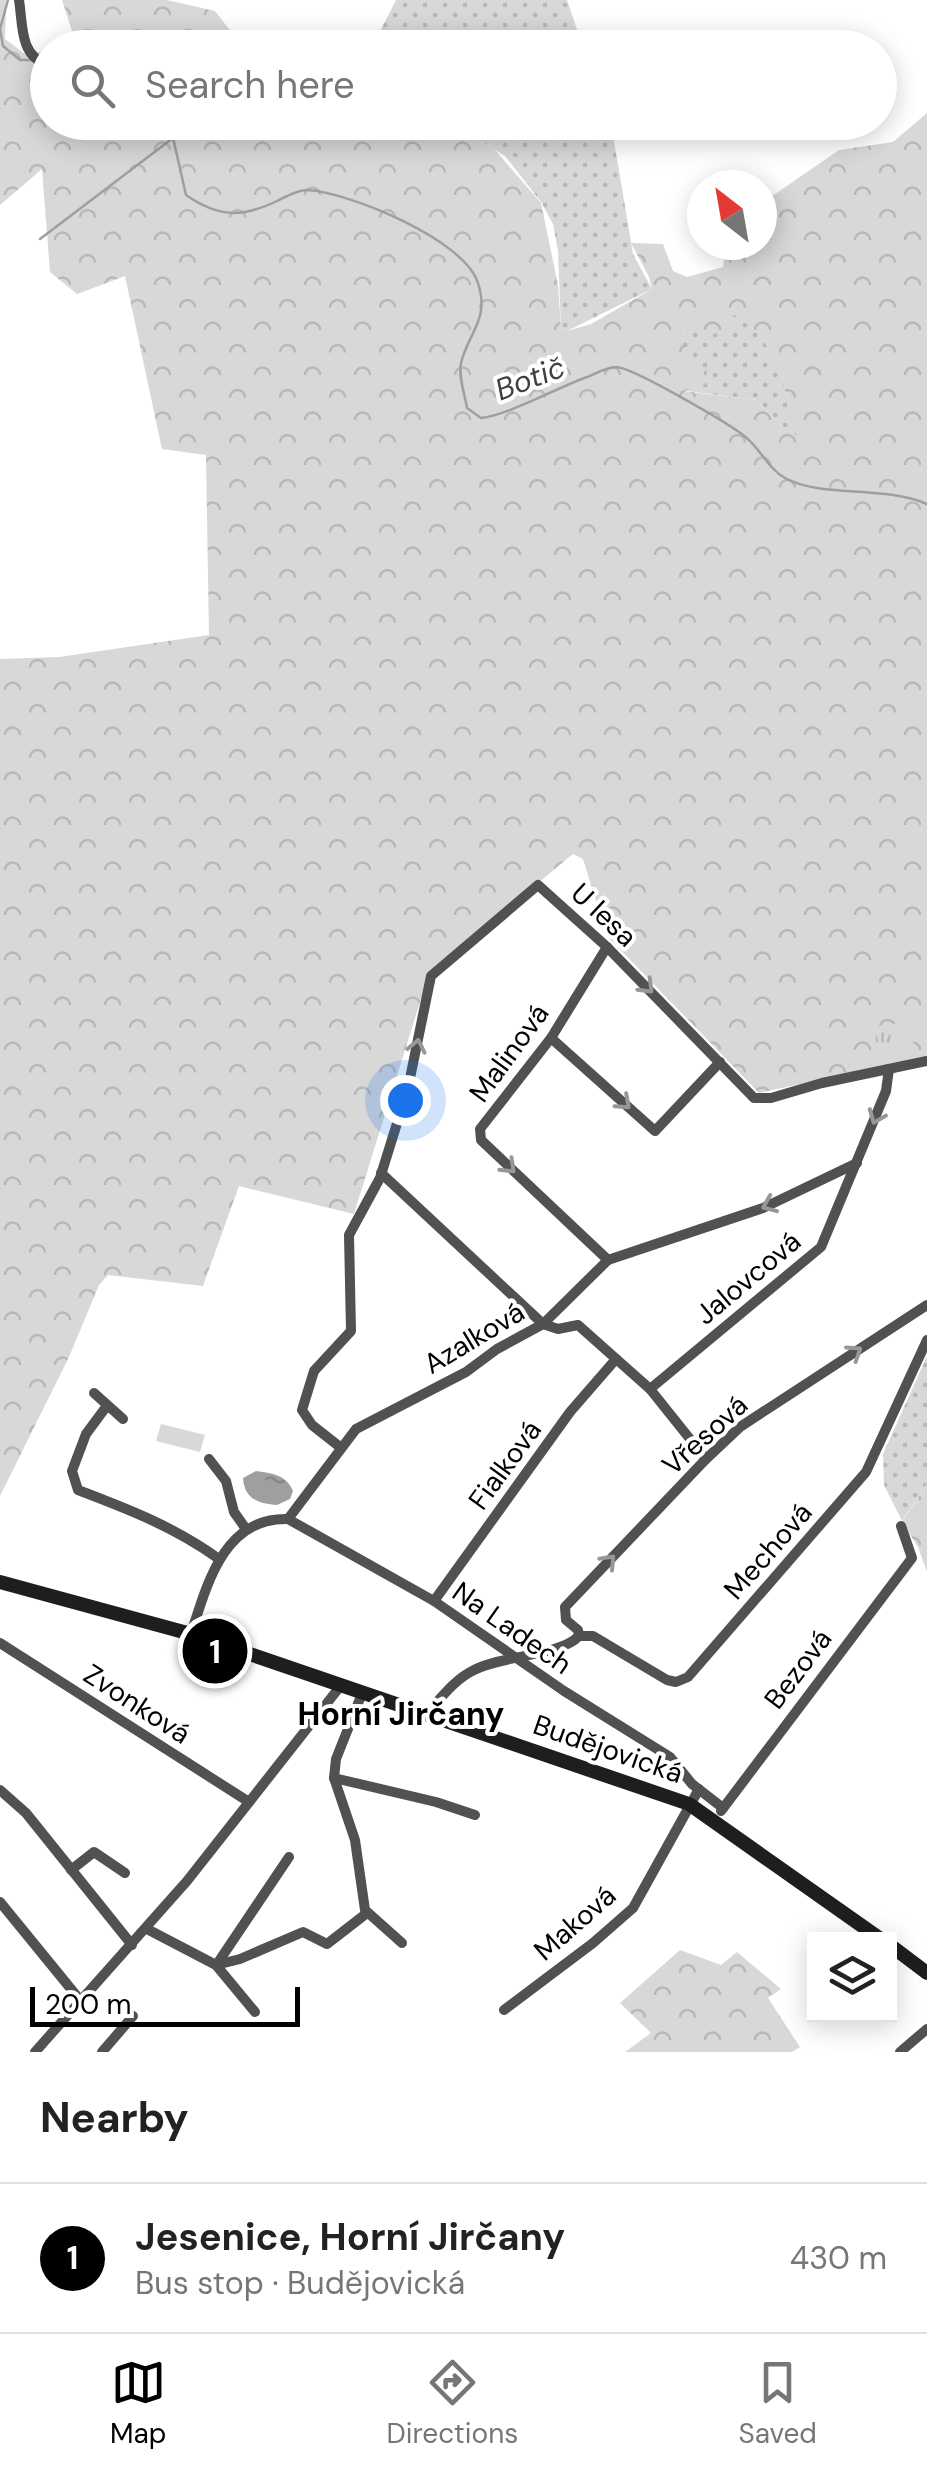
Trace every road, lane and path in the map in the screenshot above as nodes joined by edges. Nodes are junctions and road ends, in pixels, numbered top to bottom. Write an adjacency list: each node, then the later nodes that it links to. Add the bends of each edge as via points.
1 (19, 0): 2 (street)
2 (30, 53)
3 (607, 947): 4 (street, Malinová); 6 (street, U lesa, one-way to 6); 9 (street, U lesa, one-way to 3, via 432,976 538,885)
4 (552, 1038): 6 (street, one-way to 6, via 655,1131); 10 (street, Malinová, one-way to 10, via 480,1129 481,1140)
5 (927, 1061): 7 (street, U lesa)
6 (720, 1062): 7 (street, U lesa, via 754,1098)
7 (889, 1068): 8 (street, Jalovcová, one-way to 8)
8 (857, 1164): 10 (street, Azalková, one-way to 10, via 763,1208); 15 (street, Jalovcová, via 821,1246)
9 (381, 1173): 12 (street); 19 (street, via 349,1235 351,1331 314,1371 302,1410)
10 (608, 1260): 12 (street, Azalková)
11 (927, 1305): 21 (street, Vřesová, one-way to 11, via 740,1427)
12 (542, 1324): 14 (street, via 578,1325); 19 (street, Azalková, via 356,1429)
13 (927, 1340): 29 (street, Mechová, via 866,1472 688,1678 667,1680 593,1636)
14 (616, 1359): 15 (street); 27 (street, Fialková)
15 (650, 1389): 21 (street)
16 (94, 1393): 17 (street)
17 (106, 1406): 18 (street); 25 (street, via 72,1471 78,1490 188,1536)
18 (123, 1419)
19 (340, 1447): 22 (street, Azalková)
20 (209, 1459): 24 (street)
21 (706, 1459): 29 (street, Vřesová, one-way to 21, via 565,1607)
22 (288, 1519): 24 (street, via 267,1518); 27 (street, Na Ladech)
23 (901, 1526): 40 (street, Bezová, via 912,1558)
24 (246, 1530): 25 (street)
25 (219, 1559): 28 (street)
26 (0, 1582): 28 (main road, Budějovická)
27 (434, 1601): 31 (street, Na Ladech)
28 (191, 1634): 32 (main road, Budějovická)
29 (579, 1636): 31 (street, via 564,1646)
30 (0, 1643): 38 (street, Zvonková)
31 (516, 1655): 34 (street, via 472,1670); 36 (street, Na Ladech, via 670,1757)
32 (342, 1684): 33 (main road, Budějovická); 38 (street)
33 (364, 1691): 34 (main road, Budějovická); 35 (street)
34 (427, 1713): 39 (main road, Budějovická)
35 (334, 1778): 41 (street); 46 (street, via 355,1840)
36 (699, 1789): 39 (street); 40 (street, Na Ladech)
37 (0, 1790): 43 (street)
38 (249, 1802): 47 (street)
39 (689, 1804): 40 (main road, Budějovická); 55 (street, Maková, via 632,1908)
40 (718, 1814): 48 (main road, Budějovická)
41 (474, 1815)
42 (290, 1857): 52 (street)
43 (72, 1870): 44 (street, via 94,1852); 50 (street)
44 (125, 1873)
45 (0, 1902): 54 (street)
46 (367, 1914): 49 (street); 52 (street, via 326,1944 303,1932)
47 (148, 1929): 50 (street); 52 (street)
48 (872, 1932)
49 (402, 1943)
50 (132, 1944): 54 (street)
51 (897, 1950): 53 (main road)
52 (216, 1965): 56 (street)
53 (927, 1972)
54 (80, 2000): 59 (street)
55 (504, 2010)
56 (254, 2012)
57 (133, 2016): 60 (street)
58 (927, 2029): 61 (street)
59 (35, 2052)
60 (102, 2052)
61 (900, 2052)

